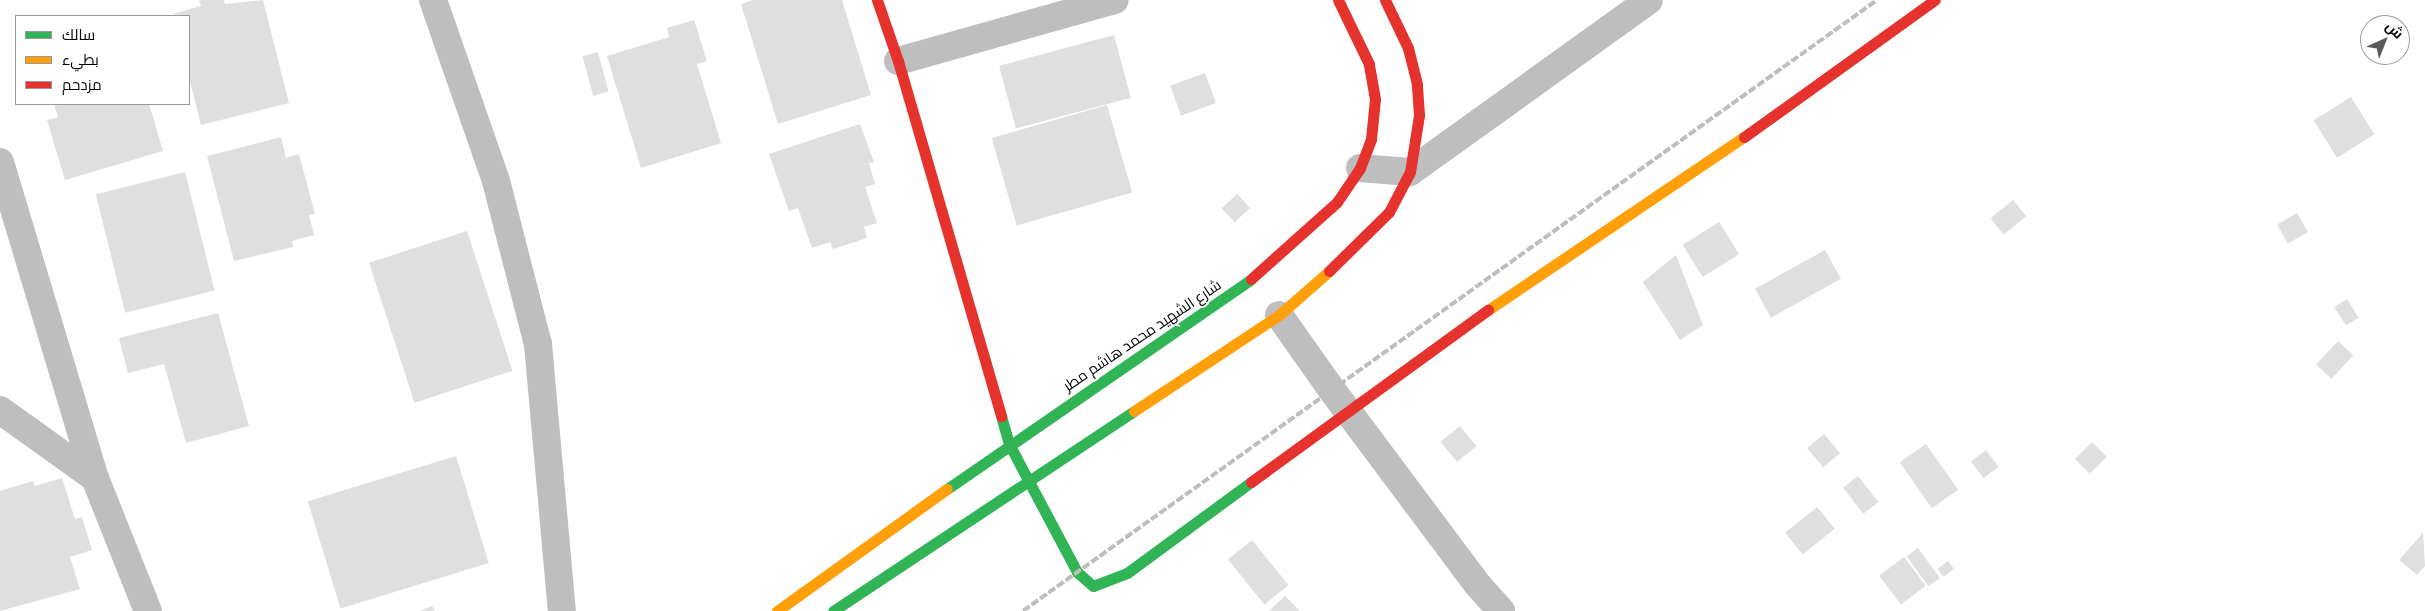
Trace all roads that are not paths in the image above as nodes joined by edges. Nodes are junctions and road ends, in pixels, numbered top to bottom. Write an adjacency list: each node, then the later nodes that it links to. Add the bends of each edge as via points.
1 (432, 0): 19 (street, via 496,181 538,344)
2 (877, 0): 8 (main road)
3 (1115, 0): 8 (street)
4 (1338, 0): 10 (main road, شارع الشهيد محمد هاشم مطر, via 1369,64 1375,100 1371,139)
5 (1385, 0): 11 (main road, via 1408,48 1417,84 1419,115)
6 (1649, 0): 11 (street)
7 (1935, 0): 14 (main road, via 1737,142 1534,276)
8 (898, 61): 15 (main road)
9 (0, 162): 16 (street)
10 (1360, 168): 11 (street); 15 (main road, شارع الشهيد محمد هاشم مطر, via 1337,202 1266,269)
11 (1410, 172): 12 (main road, via 1389,212 1357,247)
12 (1279, 314): 14 (street); 17 (main road)
13 (0, 410): 16 (street)
14 (1349, 413): 17 (main road, via 1128,573 1093,586 1077,572); 22 (street, via 1477,584)
15 (1009, 444): 17 (main road); 20 (main road, شارع الشهيد محمد هاشم مطر)
16 (96, 478): 18 (street)
17 (1026, 480): 21 (main road)
18 (148, 611)
19 (562, 611)
20 (777, 611)
21 (833, 611)
22 (1501, 611)

